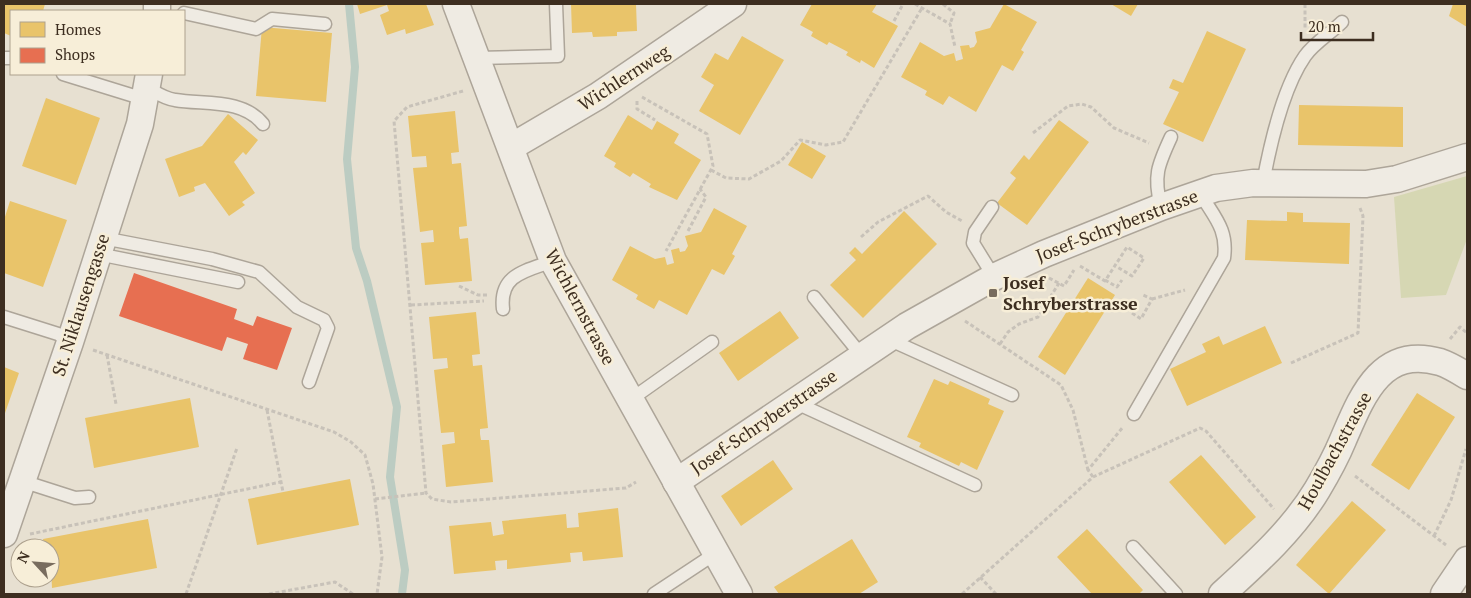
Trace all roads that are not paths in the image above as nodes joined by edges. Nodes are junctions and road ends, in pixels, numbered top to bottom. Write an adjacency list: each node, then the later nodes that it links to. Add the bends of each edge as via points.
1 (456, 4): 7 (street, Wichlernstrasse)
2 (556, 4): 7 (lane, via 558,56)
3 (733, 4): 12 (street, Wichlernweg, via 598,96)
4 (185, 13): 6 (lane, via 256,29 272,19)
5 (1342, 22): 14 (lane, via 1305,55 1288,92)
6 (325, 24)
7 (477, 58): 12 (street, Wichlernstrasse)
8 (70, 75): 9 (lane)
9 (146, 87): 10 (lane, via 172,100 229,105 248,111); 18 (street, St. Niklausengasse, via 140,124)
10 (263, 124)
11 (1171, 137): 17 (lane, via 1158,166 1156,185)
12 (511, 147): 19 (street, Wichlernstrasse)
13 (1467, 157): 14 (street, Josef-Schryberstrasse, via 1397,179 1366,184)
14 (1263, 183): 15 (street, Josef-Schryberstrasse, via 1216,188)
15 (1200, 194): 17 (street, Josef-Schryberstrasse); 34 (lane, via 1222,228 1226,242 1224,258)
16 (992, 206): 20 (lane, via 973,243)
17 (1161, 207): 20 (street, Josef-Schryberstrasse)
18 (101, 246): 21 (lane); 27 (street, St. Niklausengasse); 30 (lane, via 212,259 259,272 297,307 324,320 328,328)
19 (553, 261): 23 (lane, via 516,275 501,294); 32 (street, Wichlernstrasse)
20 (994, 277): 25 (street, Josef-Schryberstrasse)
21 (238, 282)
22 (814, 297): 28 (lane)
23 (502, 309)
24 (4, 317): 27 (lane, via 58,334)
25 (888, 338): 28 (street, Josef-Schryberstrasse); 31 (lane)
26 (712, 342): 32 (lane)
27 (79, 345): 37 (street, St. Niklausengasse)
28 (862, 356): 33 (street, Josef-Schryberstrasse)
29 (1467, 376): 46 (street, Houlbachstrasse, via 1441,362 1419,358 1399,361 1380,374 1360,398 1342,442 1297,520)
30 (309, 382)
31 (1012, 395)
32 (630, 400): 35 (street, Wichlernstrasse)
33 (794, 402): 35 (street, Josef-Schryberstrasse); 36 (lane)
34 (1134, 414)
35 (676, 482): 41 (street, Wichlernstrasse)
36 (975, 485)
37 (14, 490): 38 (lane); 39 (street, St. Niklausengasse)
38 (89, 497)
39 (12, 535)
40 (1133, 547): 45 (lane)
41 (716, 553): 43 (lane); 44 (street, Wichlernstrasse)
42 (1458, 553): 47 (street)
43 (654, 594)
44 (739, 594)
45 (1176, 594)
46 (1222, 594)
47 (1444, 594)

